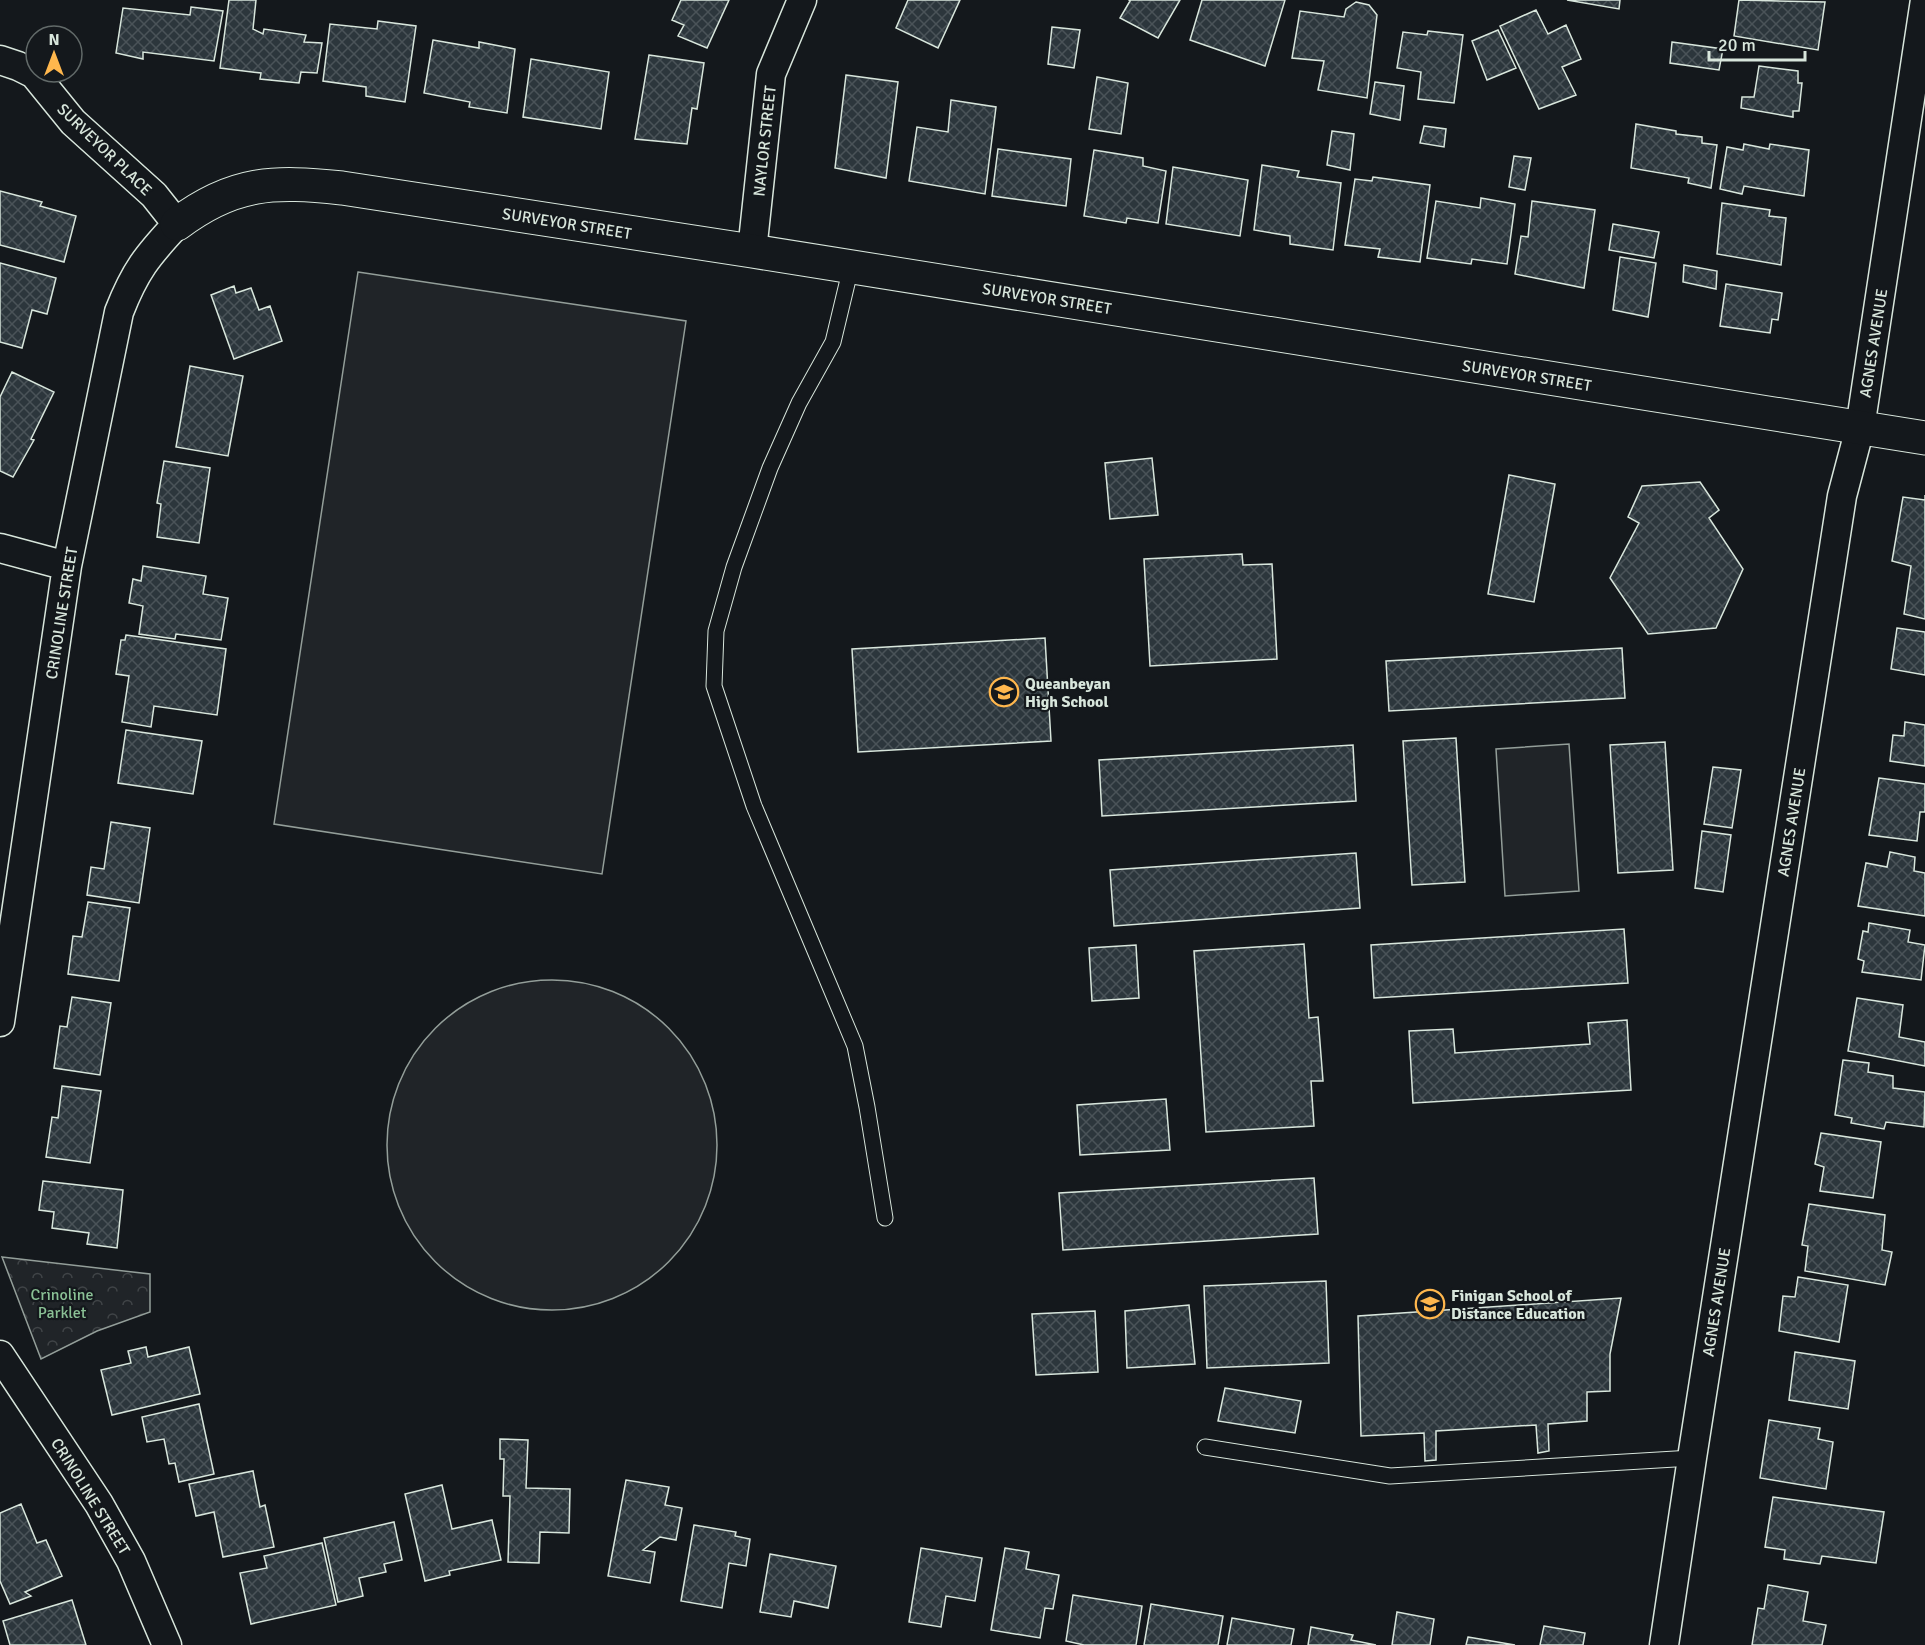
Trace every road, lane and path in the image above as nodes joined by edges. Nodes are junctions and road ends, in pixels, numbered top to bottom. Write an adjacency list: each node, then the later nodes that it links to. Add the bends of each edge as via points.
1 (802, 0): 5 (street, NAYLOR STREET, via 771,74)
2 (1925, 0): 7 (street, AGNES AVENUE)
3 (0, 60): 4 (street, SURVEYOR PLACE, via 34,74 73,122 154,195)
4 (177, 224): 5 (street, SURVEYOR STREET, via 227,194 270,184 298,183); 10 (street, CRINOLINE STREET, via 146,257 130,282 119,312)
5 (752, 251): 6 (street, SURVEYOR STREET)
6 (851, 267): 7 (street, SURVEYOR STREET); 13 (lane, via 833,342 799,403 770,468 734,567 716,631 714,686 754,806 855,1046)
7 (1860, 428): 8 (street, SURVEYOR STREET); 16 (street, AGNES AVENUE, via 1842,496)
8 (1925, 438)
9 (0, 548): 10 (street)
10 (67, 566): 11 (street, CRINOLINE STREET)
11 (10, 899): 12 (street, CRINOLINE STREET)
12 (0, 1022)
13 (885, 1218)
14 (0, 1355): 17 (street, CRINOLINE STREET, via 99,1504 131,1561)
15 (1205, 1447): 16 (lane, via 1389,1476)
16 (1692, 1458): 18 (street, AGNES AVENUE)
17 (167, 1645)
18 (1664, 1645)

